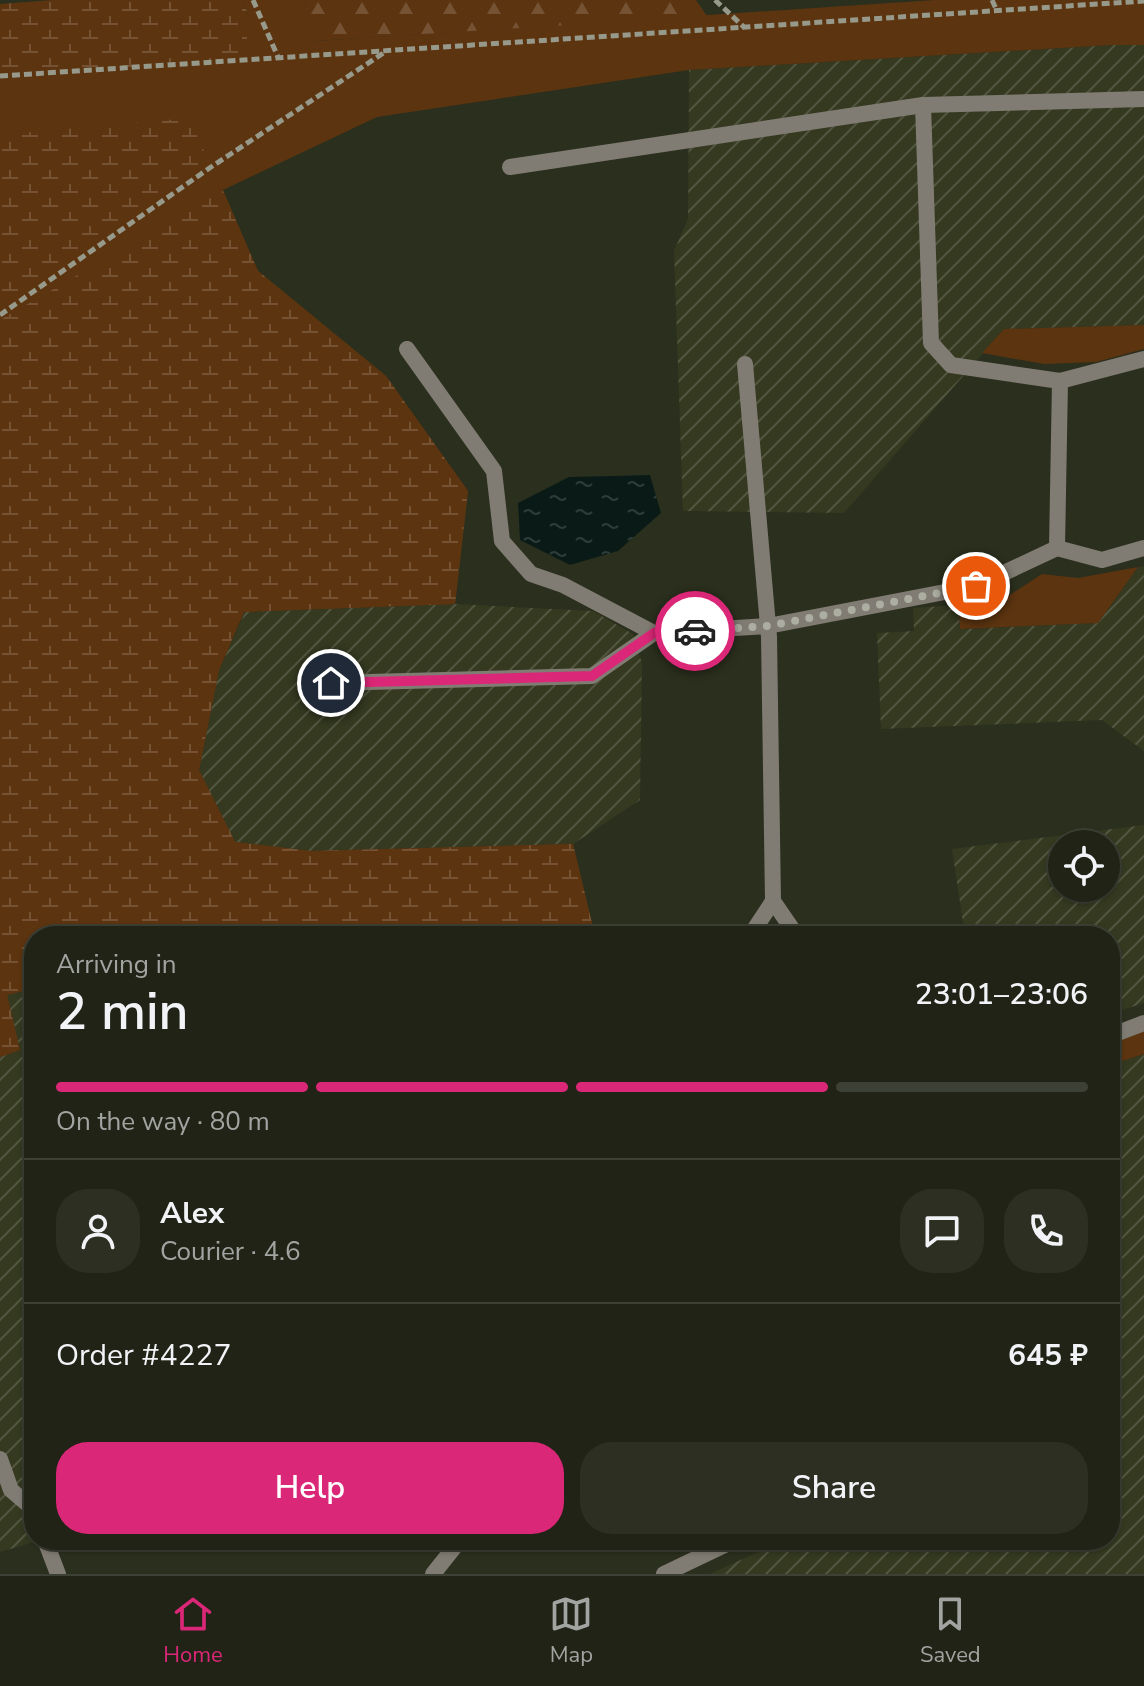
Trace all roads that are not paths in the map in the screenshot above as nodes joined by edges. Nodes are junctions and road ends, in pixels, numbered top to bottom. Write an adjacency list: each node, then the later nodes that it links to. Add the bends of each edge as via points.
1 (1144, 99): 2 (lane)
2 (923, 105): 3 (lane); 7 (lane, via 931,343 951,365)
3 (510, 167)
4 (407, 349): 11 (lane, via 494,471 502,541 531,574)
5 (1144, 359): 7 (lane)
6 (745, 364): 10 (lane)
7 (1060, 381): 8 (lane)
8 (1057, 548): 9 (lane, via 1102,560); 10 (lane, via 976,586)
9 (1144, 548)
10 (768, 626): 11 (lane); 13 (lane)
11 (654, 633): 12 (lane, via 592,676)
12 (331, 683)
13 (773, 901): 14 (lane); 15 (lane)
14 (757, 926)
15 (790, 926)
16 (1144, 1023): 17 (lane)
17 (1120, 1032)
18 (0, 1459): 19 (lane, via 11,1490)
19 (24, 1503)
20 (49, 1550): 23 (lane)
21 (452, 1550): 24 (lane)
22 (714, 1550): 25 (lane)
23 (58, 1574)
24 (433, 1574)
25 (664, 1574)

